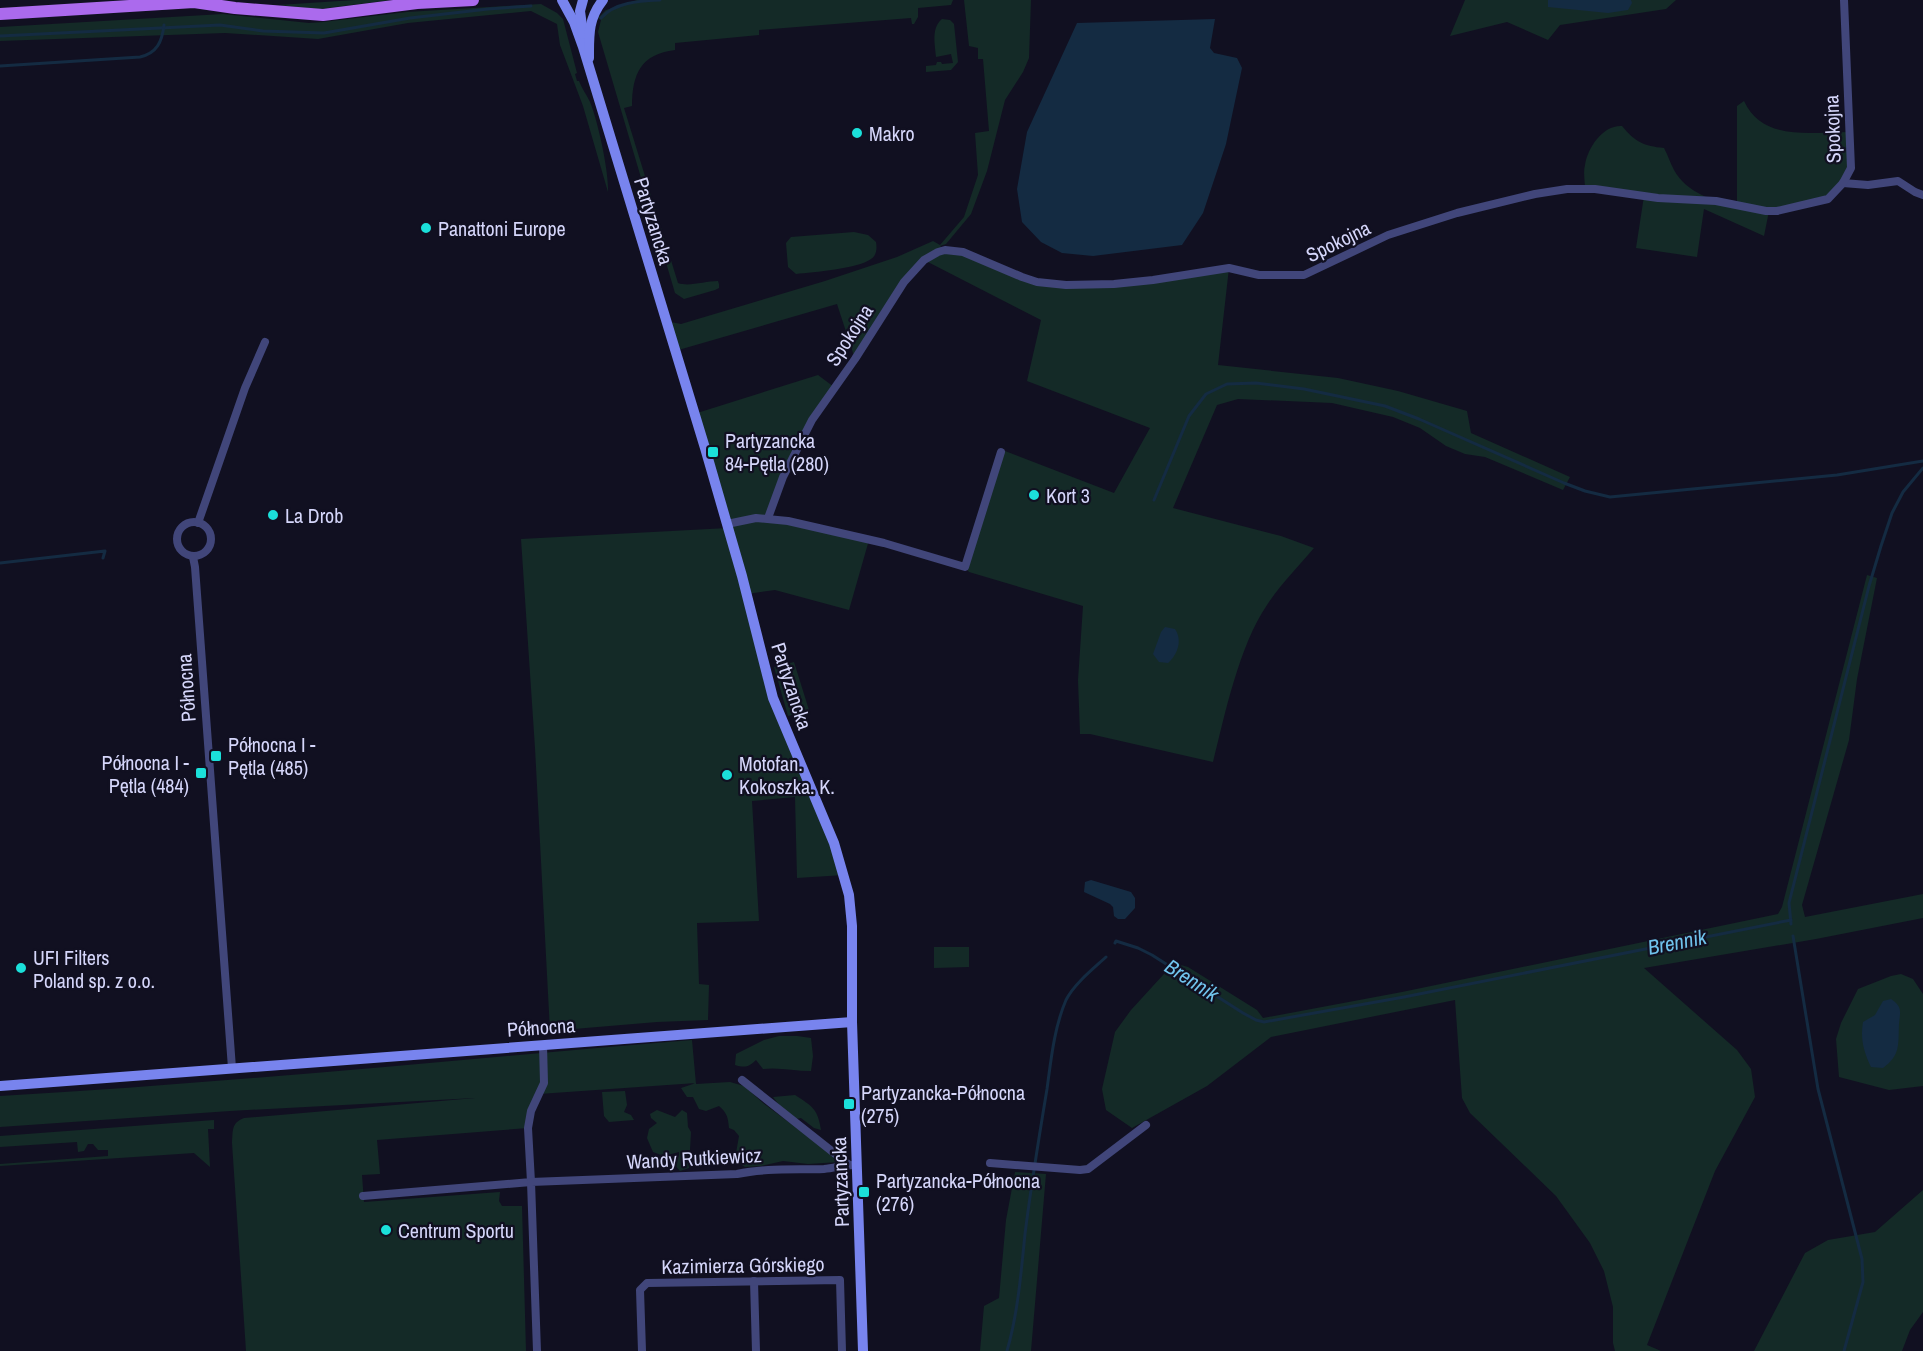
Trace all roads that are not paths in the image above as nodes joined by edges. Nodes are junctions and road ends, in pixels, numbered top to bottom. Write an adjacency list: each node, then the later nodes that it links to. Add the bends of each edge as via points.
1 (473, 0): 6 (main road, via 323,15 194,2)
2 (562, 0): 7 (main road, Partyzancka)
3 (603, 0): 8 (main road, via 591,23)
4 (1844, 0): 9 (street, Spokojna, via 1851,168)
5 (582, 1): 7 (main road, Partyzancka)
6 (0, 14)
7 (583, 47): 8 (main road, Partyzancka)
8 (590, 70): 15 (main road, Partyzancka)
9 (1843, 183): 10 (street, via 1898,181); 13 (street, Spokojna, via 1828,199 1777,211 1595,189 1547,192 1434,220 1380,238 1315,271 1293,276 1259,275 1229,268 1134,282 1066,285 1022,277 963,252 938,252 924,260 904,282 825,399 796,447)
10 (1923, 195)
11 (265, 342): 14 (street)
12 (1001, 452): 13 (street, via 965,567 858,537)
13 (768, 518): 15 (street)
14 (198, 523): 16 (street, via 207,528 210,544 204,553); 16 (street, via 187,524 177,537 182,552)
15 (727, 524): 17 (main road, Partyzancka, via 773,698 834,843 849,895)
16 (193, 556): 19 (street, Północna)
17 (852, 1022): 18 (main road, Północna); 24 (main road, Partyzancka)
18 (543, 1045): 19 (main road, Północna); 25 (street, via 544,1076 528,1128)
19 (232, 1068): 21 (main road, Północna)
20 (742, 1080): 24 (street)
21 (0, 1086)
22 (1146, 1125): 23 (street, via 1088,1169)
23 (990, 1163)
24 (853, 1164): 25 (street, Wandy Rutkiewicz, via 737,1174); 32 (main road, Partyzancka)
25 (531, 1182): 26 (street, Wandy Rutkiewicz); 28 (street)
26 (363, 1196)
27 (754, 1281): 29 (street, Kazimierza Górskiego, via 646,1282 640,1290); 30 (street); 31 (street, Kazimierza Górskiego, via 840,1280)
28 (537, 1351)
29 (642, 1351)
30 (756, 1351)
31 (842, 1351)
32 (863, 1351)

